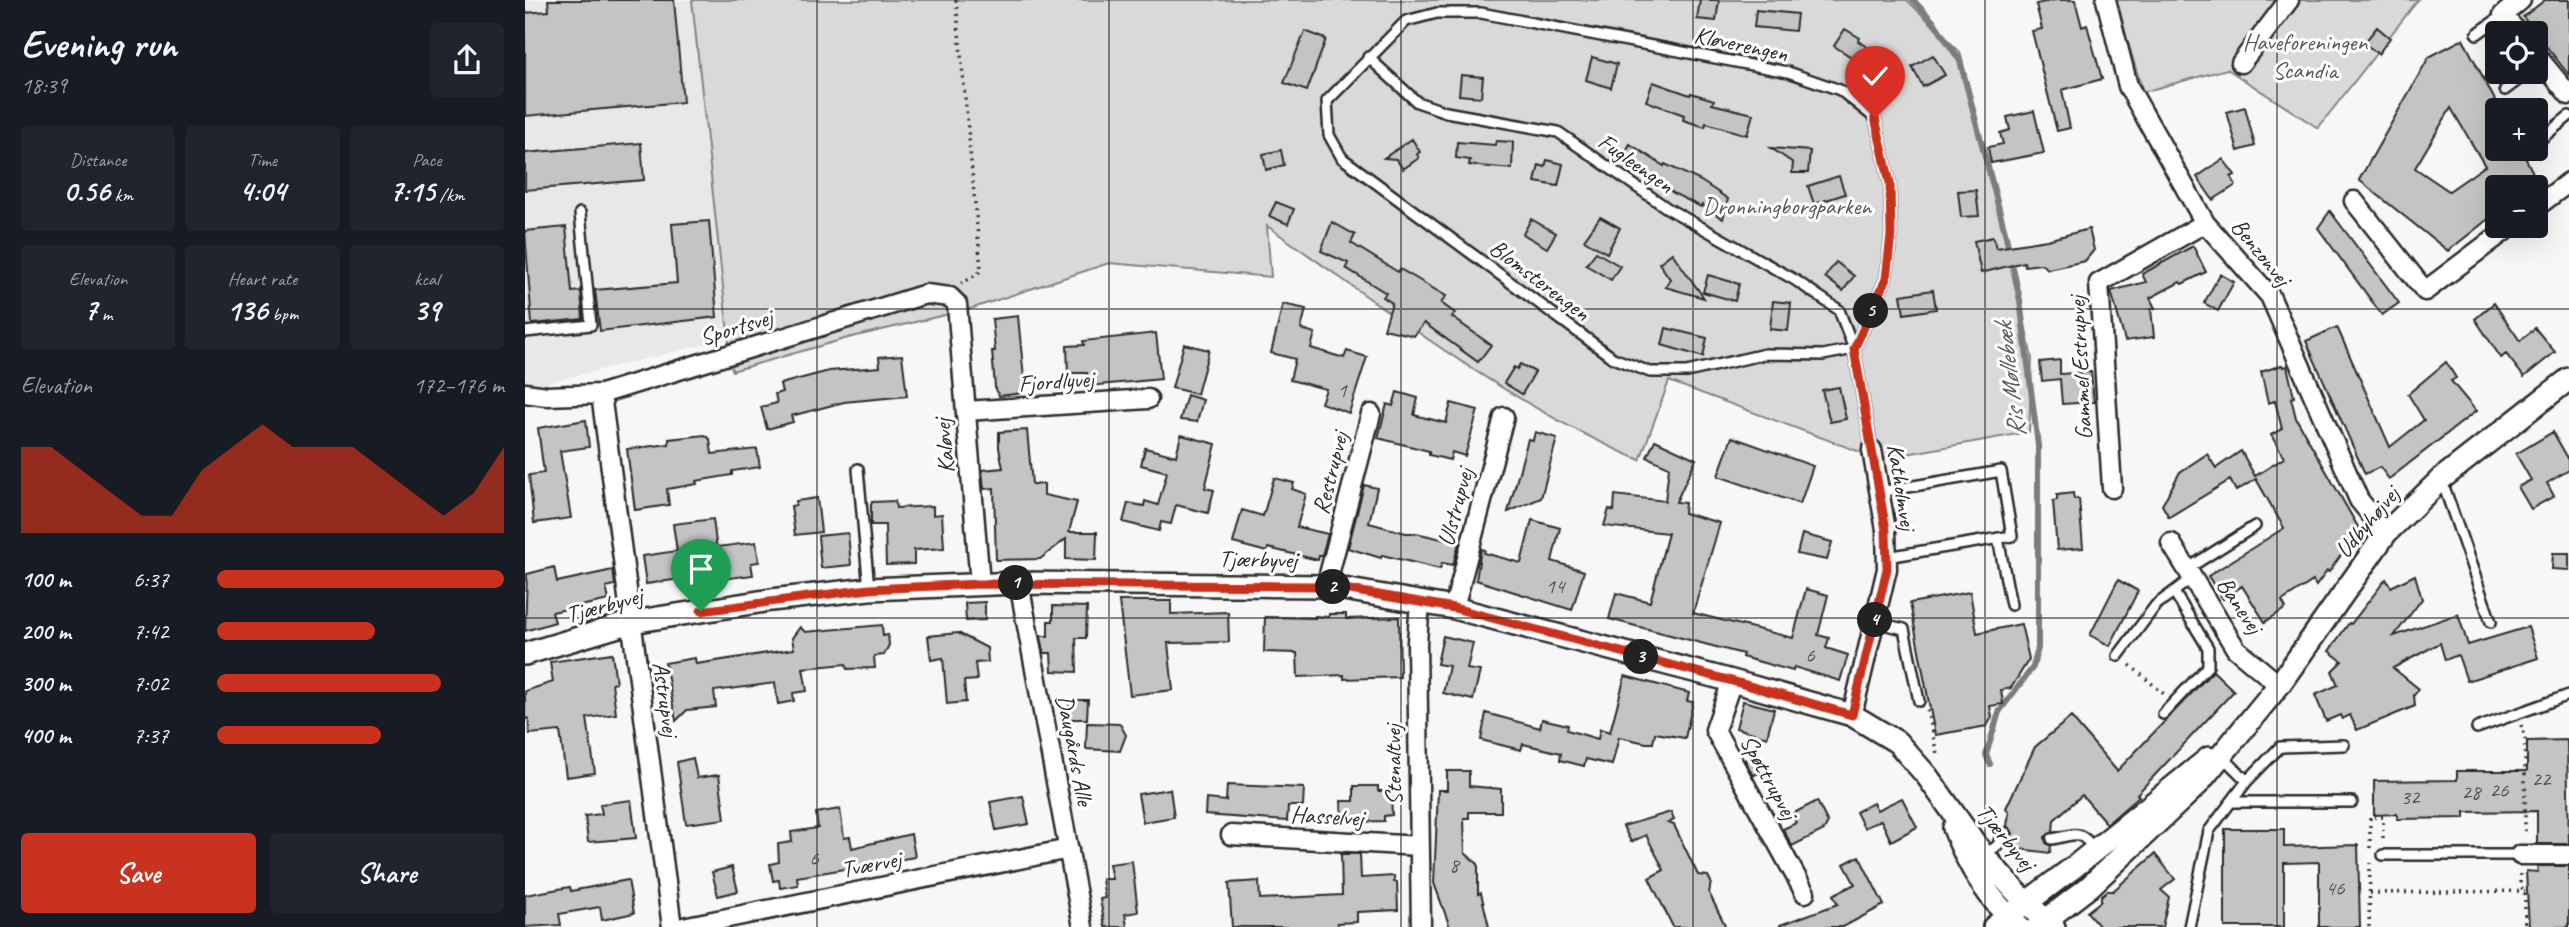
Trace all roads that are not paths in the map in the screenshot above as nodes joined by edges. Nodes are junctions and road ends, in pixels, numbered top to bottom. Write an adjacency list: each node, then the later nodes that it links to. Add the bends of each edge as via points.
1 (2106, 0): 19 (street, Benzonvej, via 2129,86)
2 (2290, 0): 8 (street)
3 (2521, 0): 4 (street)
4 (2503, 15): 5 (street); 6 (lane)
5 (2508, 21)
6 (2477, 34)
7 (1368, 57): 23 (lane, Fugleengen, via 1417,102 1446,112 1558,132 1667,208 1839,310); 23 (lane, Blomsterengen, via 1327,101 1329,135 1342,158 1613,358 1650,372 1687,372 1765,354 1823,355); 23 (lane, Kløverengen, via 1406,21 1437,13 1481,13 1788,72 1840,90 1875,118 1890,183 1886,279)
8 (2241, 64)
9 (2548, 75): 12 (street)
10 (2512, 84): 11 (lane)
11 (2505, 90)
12 (2569, 95)
13 (2569, 116): 14 (lane)
14 (2548, 133)
15 (2569, 182): 16 (street)
16 (2548, 198)
17 (2354, 201): 20 (street, via 2425,291)
18 (580, 213): 22 (lane, via 591,326)
19 (2205, 223): 34 (street, Gammel Estrupvej, via 2099,283); 37 (street, Benzonvej, via 2270,296 2359,500)
20 (2495, 238)
21 (957, 304): 26 (street, Sportsvej, via 950,297 926,294); 28 (street, Kaløvej)
22 (525, 332)
23 (1854, 349): 31 (lane, Katholmvej)
24 (2569, 379): 33 (street, Udbyhøjvej)
25 (525, 393): 26 (street, Sportsvej)
26 (601, 394): 50 (street, Astrupvej)
27 (1148, 399): 28 (street, Fjordlyvej)
28 (966, 411): 43 (street, Kaløvej)
29 (1371, 414): 44 (street, Restrupvej)
30 (1504, 417): 49 (street, Ulstrupvej)
31 (1872, 450): 35 (street, Katholmvej)
32 (858, 469): 45 (lane)
33 (2441, 479): 37 (street, Udbyhøjvej); 52 (lane)
34 (2112, 488)
35 (1879, 492): 38 (lane, via 2001,471 2012,536); 40 (street, Katholmvej)
36 (2255, 526): 41 (lane)
37 (2386, 533): 56 (street, Udbyhøjvej)
38 (1998, 538): 40 (lane); 48 (lane)
39 (2171, 542): 41 (street, Banevej)
40 (1888, 557): 51 (street, Katholmvej)
41 (2190, 573): 46 (lane); 56 (street, Banevej, via 2236,649)
42 (1019, 583): 43 (street, Tjærbyvej); 44 (street, Tjærbyvej); 71 (street, Daugårds Alle)
43 (980, 584): 45 (street, Tjærbyvej)
44 (1327, 586): 47 (street, Tjærbyvej)
45 (869, 589): 50 (street, Tjærbyvej)
46 (2174, 592): 54 (lane, via 2156,605); 59 (lane, via 2209,648 2208,666)
47 (1420, 602): 49 (street, Tjærbyvej); 70 (street, Stenaltvej)
48 (2011, 605)
49 (1454, 608): 55 (street, Tjærbyvej)
50 (632, 622): 53 (street, Tjærbyvej); 82 (street, Astrupvej)
51 (1874, 622): 58 (lane, via 1904,629); 60 (street, Katholmvej)
52 (2491, 622)
53 (525, 654)
54 (2118, 656)
55 (1732, 681): 60 (street, Tjærbyvej); 78 (street, Spøttrupvej, via 1715,730)
56 (2279, 685): 63 (street, Udbyhøjvej)
57 (2569, 695): 61 (lane)
58 (1919, 701)
59 (2163, 714)
60 (1852, 715): 76 (street, Tjærbyvej, via 1897,743 1927,776)
61 (2477, 728)
62 (2344, 745): 64 (lane, via 2280,747)
63 (2220, 753): 64 (lane); 72 (street, Udbyhøjvej); 77 (street, Udbyhøjvej, via 2198,784)
64 (2247, 781): 65 (lane)
65 (2232, 802): 66 (lane); 86 (lane, via 2209,831)
66 (2352, 802)
67 (2006, 832): 76 (lane)
68 (1231, 835): 70 (street, Hasselvej)
69 (2052, 839): 72 (lane, via 2078,834)
70 (1419, 846): 85 (street, Stenaltvej)
71 (1069, 849): 83 (street, Tværvej); 84 (street, Daugårds Alle)
72 (2095, 850): 77 (lane); 79 (street, Udbyhøjvej)
73 (2383, 855): 74 (lane)
74 (2519, 855): 75 (street)
75 (2569, 855)
76 (1977, 862): 79 (street, Tjærbyvej); 80 (street, Tjærbyvej)
77 (2111, 867): 81 (street, Udbyhøjvej)
78 (1805, 892)
79 (2026, 903): 80 (street, Udbyhøjvej); 81 (street, Tjærbyvej)
80 (2007, 924)
81 (2046, 925)
82 (672, 927)
83 (683, 927)
84 (1083, 927)
85 (1421, 927)
86 (2189, 927)

